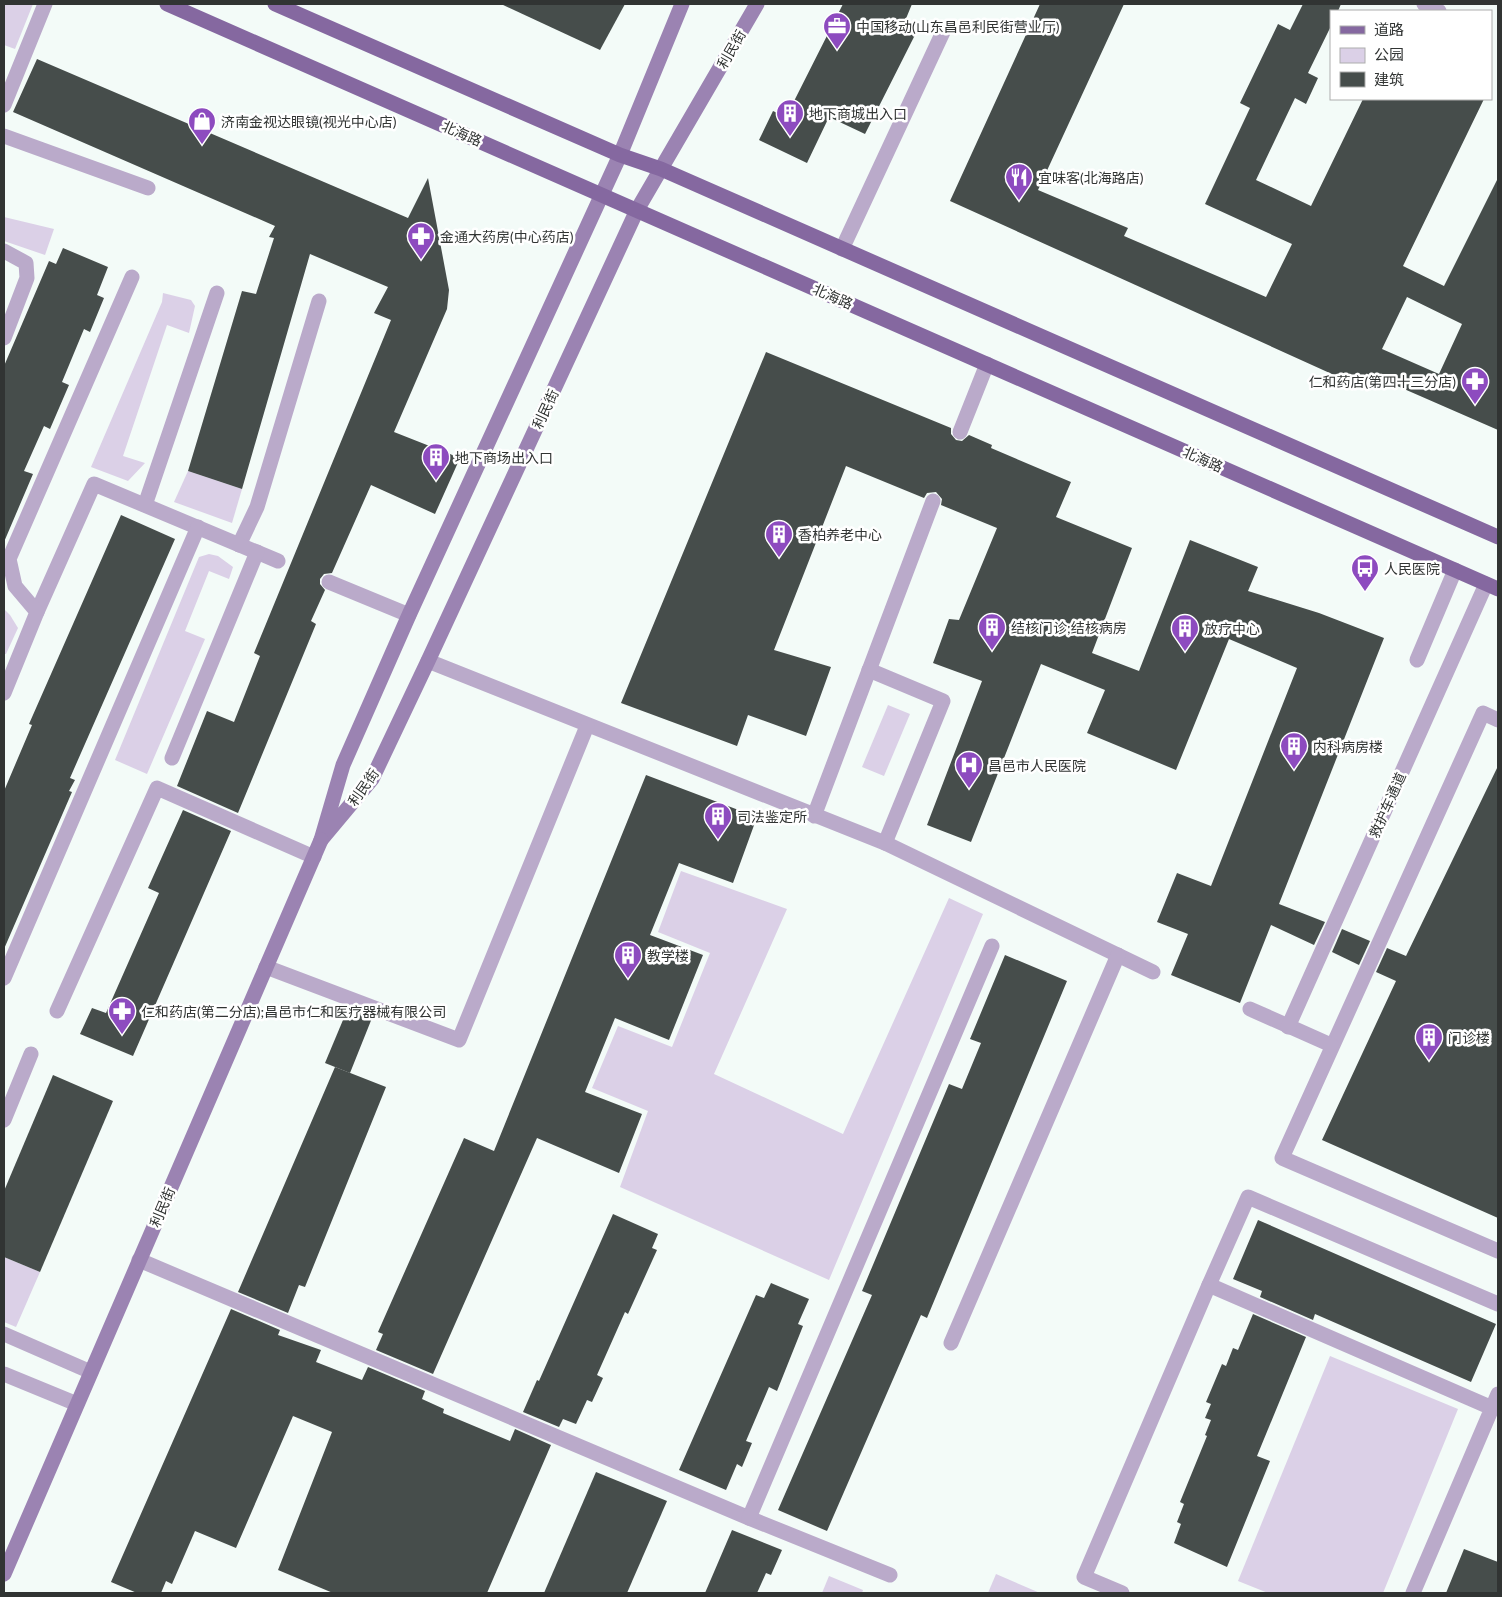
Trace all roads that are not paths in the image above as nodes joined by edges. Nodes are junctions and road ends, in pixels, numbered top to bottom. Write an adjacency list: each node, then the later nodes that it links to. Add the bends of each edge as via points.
1 (45, 4): 9 (lane)
2 (167, 4): 14 (main road, 北海路)
3 (275, 4): 11 (main road)
4 (682, 4): 11 (main road, 利民街)
5 (757, 4): 12 (main road, 利民街)
6 (1424, 4): 7 (lane)
7 (1437, 10)
8 (943, 32): 16 (lane)
9 (4, 105)
10 (4, 136): 13 (lane)
11 (620, 155): 12 (main road); 14 (main road, 利民街)
12 (661, 170): 15 (main road, 利民街); 16 (main road)
13 (148, 188)
14 (601, 194): 15 (main road, 北海路); 36 (main road, 利民街)
15 (637, 210): 22 (main road, 北海路); 38 (main road, 利民街)
16 (842, 249): 27 (main road)
17 (4, 251): 21 (lane, via 26,263 27,278)
18 (132, 277): 33 (lane, via 9,559)
19 (217, 293): 25 (lane)
20 (319, 301): 28 (lane, via 257,507)
21 (4, 338)
22 (987, 364): 23 (lane); 31 (main road, 北海路)
23 (960, 432)
24 (933, 502): 39 (lane)
25 (145, 506): 26 (lane); 35 (lane, via 94,484)
26 (198, 527): 28 (lane); 52 (lane)
27 (1498, 537)
28 (239, 545): 29 (lane)
29 (257, 552): 30 (lane); 43 (lane)
30 (278, 561)
31 (1455, 570): 34 (main road, 北海路); 37 (lane)
32 (329, 582): 36 (lane)
33 (9, 584): 35 (lane)
34 (1492, 587): 55 (lane, 救护车通道)
35 (37, 612): 40 (lane)
36 (409, 615): 45 (main road, 利民街, via 344,765)
37 (1417, 660)
38 (428, 662): 42 (lane); 45 (main road, 利民街, via 372,779)
39 (869, 670): 44 (lane); 46 (lane, via 942,701)
40 (4, 693)
41 (1498, 720): 56 (lane, via 1482,713)
42 (587, 726): 44 (lane); 50 (lane, via 459,1040)
43 (172, 758)
44 (814, 816): 46 (lane)
45 (321, 840): 47 (main road, 利民街)
46 (884, 844): 49 (lane)
47 (314, 857): 50 (main road, 利民街); 54 (lane, via 157,788)
48 (992, 946): 69 (lane)
49 (1118, 955): 51 (lane); 64 (lane)
50 (266, 967): 60 (main road, 利民街)
51 (1153, 972)
52 (4, 978)
53 (1250, 1009): 55 (lane)
54 (57, 1011)
55 (1288, 1027): 56 (lane)
56 (1331, 1045): 59 (lane, via 1282,1158)
57 (31, 1054): 58 (lane)
58 (4, 1120)
59 (1498, 1251)
60 (139, 1260): 65 (main road, 利民街); 69 (lane)
61 (1209, 1285): 62 (lane, via 1248,1197); 67 (lane); 72 (lane, via 1084,1577)
62 (1498, 1304)
63 (4, 1334): 65 (lane)
64 (951, 1343)
65 (92, 1372): 68 (main road, 利民街)
66 (4, 1374): 68 (lane)
67 (1495, 1401): 73 (lane)
68 (78, 1404): 70 (main road, 利民街)
69 (749, 1518): 71 (lane)
70 (4, 1574)
71 (890, 1575)
72 (1122, 1593)
73 (1413, 1593)

